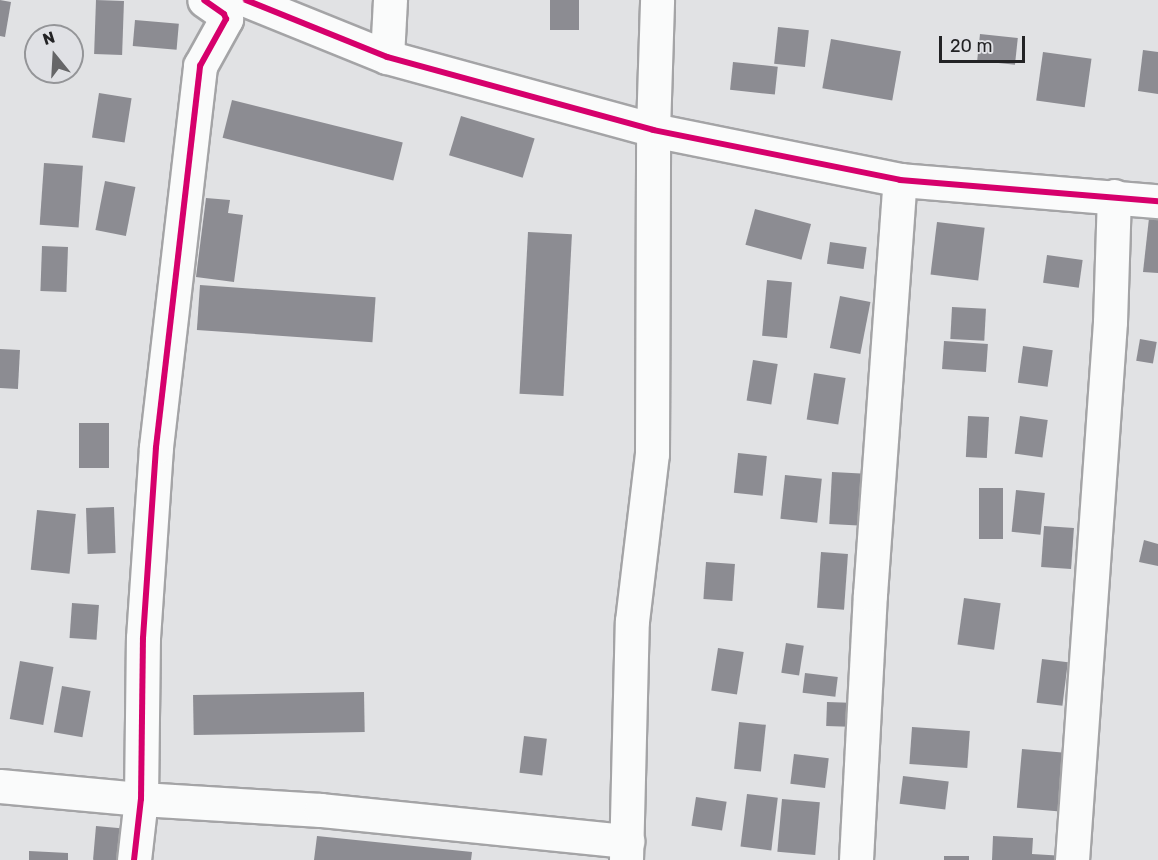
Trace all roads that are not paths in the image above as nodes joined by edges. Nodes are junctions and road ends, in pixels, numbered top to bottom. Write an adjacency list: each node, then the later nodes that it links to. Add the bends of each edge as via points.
1 (204, 0): 11 (street, via 226,19 200,66 156,447 143,638)
2 (246, 0): 5 (street)
3 (390, 0): 5 (street)
4 (657, 0): 6 (street)
5 (387, 57): 6 (street)
6 (653, 130): 7 (street); 12 (street, via 652,454 632,621)
7 (900, 180): 8 (street); 14 (street, via 870,594)
8 (1114, 196): 9 (street); 15 (street, via 1110,322)
9 (1158, 201)
10 (0, 786): 11 (street)
11 (141, 799): 12 (street, via 321,810); 13 (street)
12 (626, 850)
13 (134, 860)
14 (856, 860)
15 (1072, 860)

